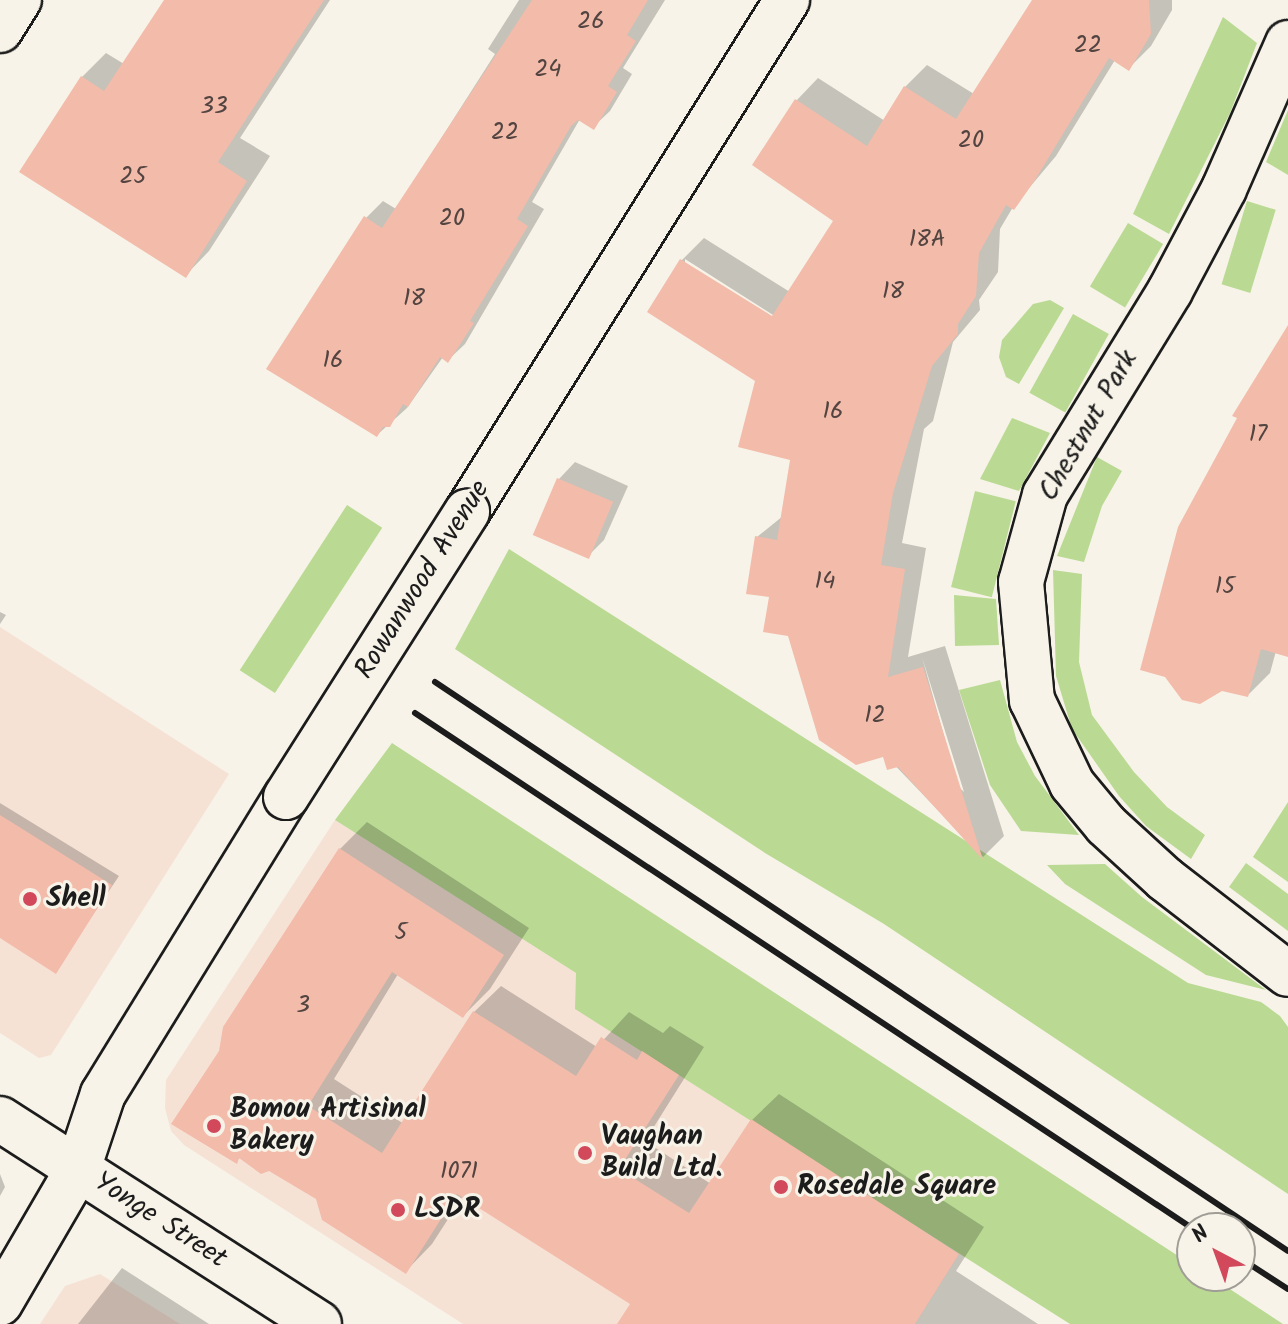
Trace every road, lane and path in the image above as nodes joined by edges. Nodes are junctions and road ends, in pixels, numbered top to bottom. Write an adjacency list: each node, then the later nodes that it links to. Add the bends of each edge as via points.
1 (19, 0): 3 (street)
2 (787, 0): 7 (street, Rowanwood Avenue, bridge, via 103,1094)
3 (0, 30)
4 (1288, 43): 5 (street, Chestnut Park, via 1224,189 1170,291 1045,495 1021,582 1032,700 1072,784 1106,825 1165,879)
5 (1288, 974)
6 (0, 1119): 7 (street, Yonge Street)
7 (78, 1169): 8 (street, Rowanwood Avenue); 9 (street, Yonge Street)
8 (0, 1303)
9 (319, 1324)

